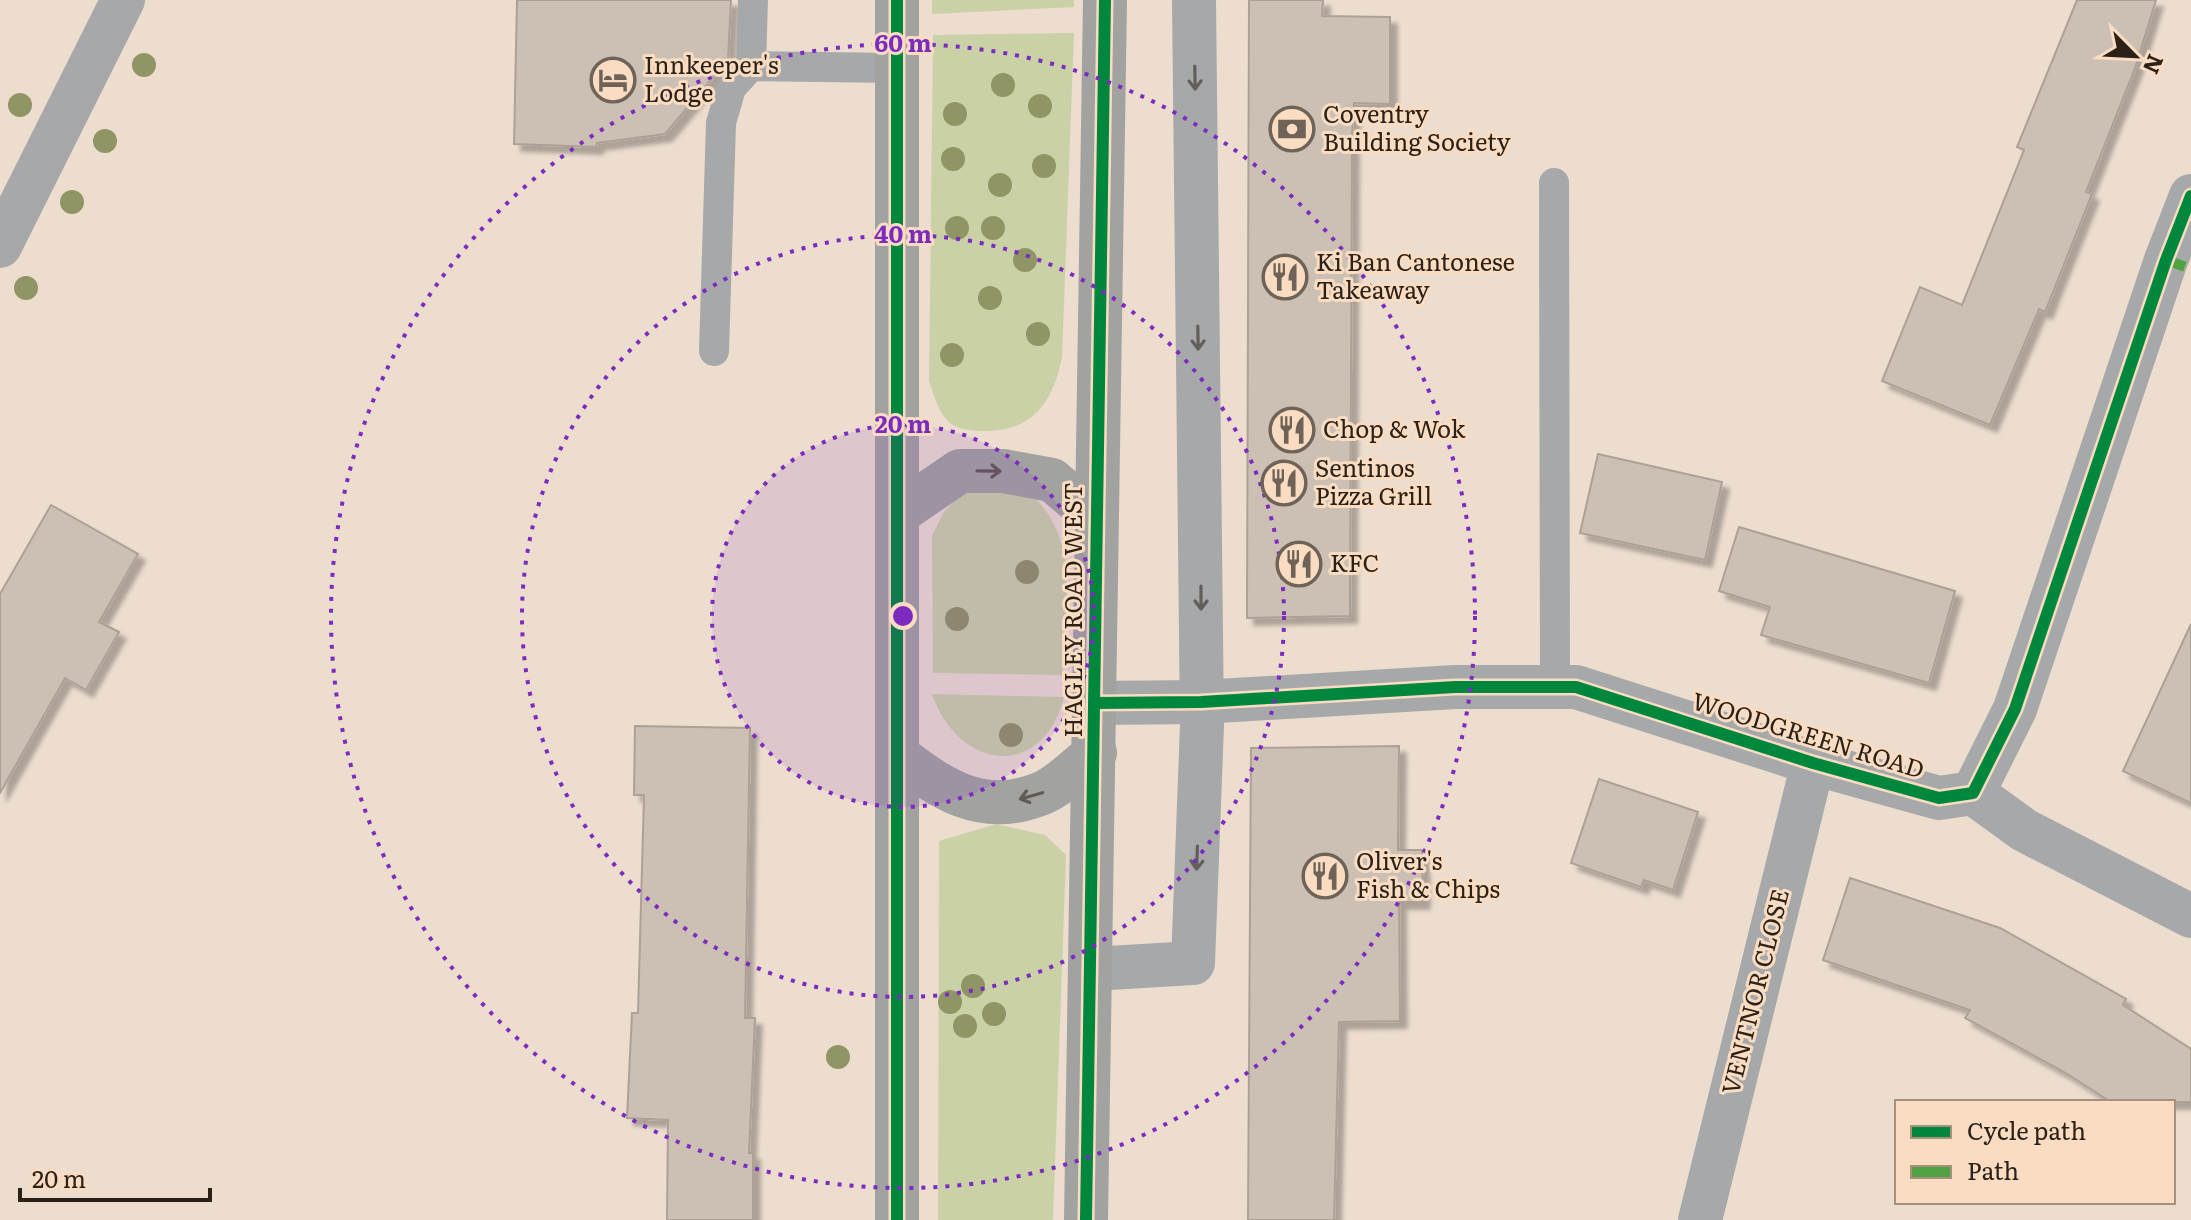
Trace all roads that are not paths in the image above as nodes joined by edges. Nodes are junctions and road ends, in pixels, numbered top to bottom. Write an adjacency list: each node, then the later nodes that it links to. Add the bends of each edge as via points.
1 (123, 0): 10 (street)
2 (753, 0): 6 (lane)
3 (897, 0): 7 (highway)
4 (1105, 0): 14 (highway, HAGLEY ROAD WEST)
5 (1194, 0): 16 (street, one-way to 16)
6 (751, 66): 7 (lane); 12 (lane, via 731,88 721,123)
7 (897, 68): 13 (highway)
8 (1554, 183): 15 (lane)
9 (2191, 196): 11 (street)
10 (0, 246)
11 (2178, 264): 21 (street, via 2015,709)
12 (714, 351)
13 (897, 514): 14 (highway, one-way to 14, via 960,471 1003,471 1052,480); 19 (highway)
14 (1096, 517): 17 (highway, HAGLEY ROAD WEST)
15 (1555, 687): 16 (street, WOODGREEN ROAD, via 1455,687); 20 (street, WOODGREEN ROAD, via 1576,687)
16 (1201, 702): 17 (street, WOODGREEN ROAD); 23 (street, one-way to 23, via 1193,963)
17 (1095, 703): 18 (highway, HAGLEY ROAD WEST)
18 (1095, 753): 19 (highway, one-way to 19, via 1042,794 998,804 944,790); 23 (highway, HAGLEY ROAD WEST)
19 (897, 755): 24 (highway)
20 (1813, 763): 21 (street, WOODGREEN ROAD, via 1939,798); 26 (street, VENTNOR CLOSE)
21 (1973, 793): 22 (street, via 2024,830)
22 (2191, 916)
23 (1092, 969): 25 (highway, HAGLEY ROAD WEST)
24 (897, 1220)
25 (1086, 1220)
26 (1700, 1220)

